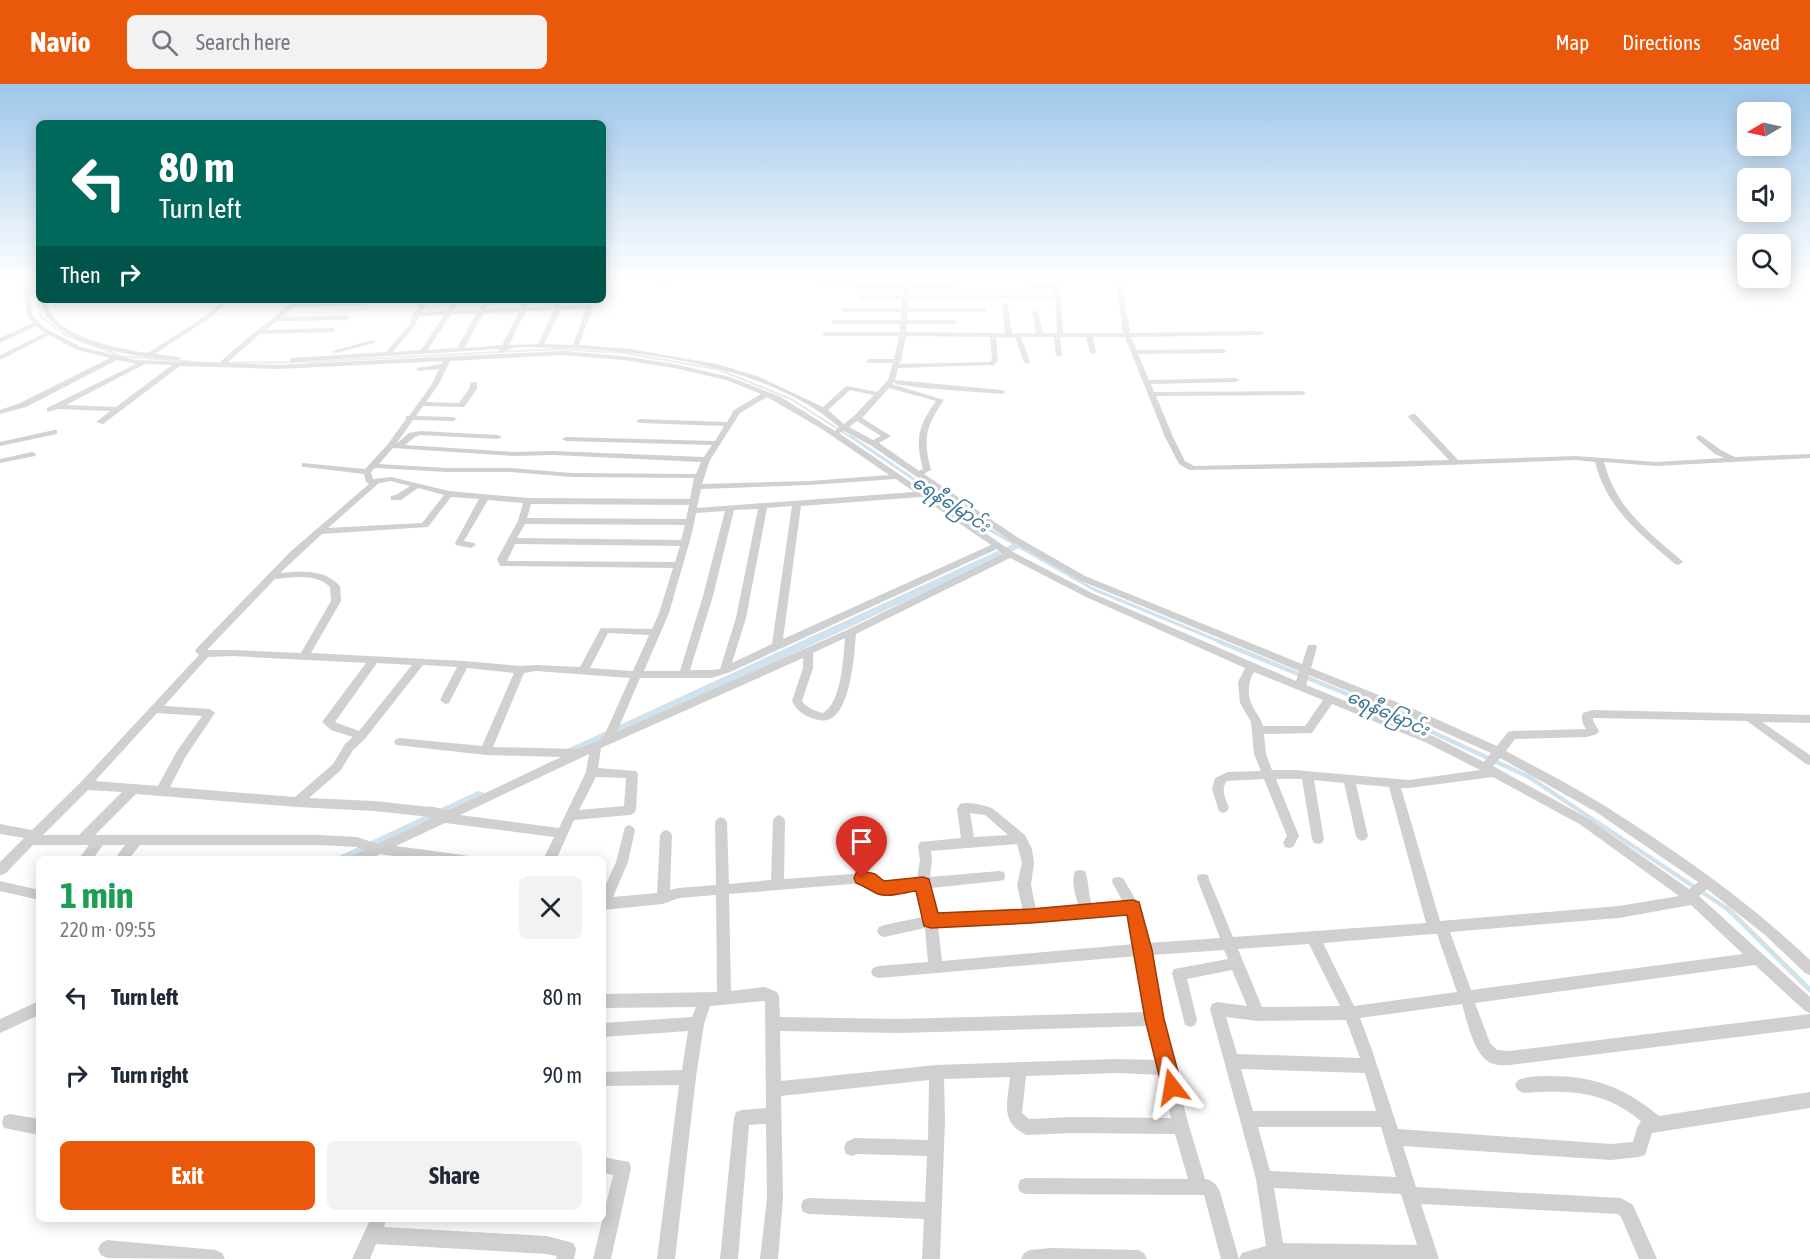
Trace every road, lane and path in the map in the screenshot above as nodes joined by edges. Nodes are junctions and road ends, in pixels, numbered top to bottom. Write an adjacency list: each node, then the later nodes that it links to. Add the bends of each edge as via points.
1 (1058, 335): 32 (street)
2 (1089, 335): 28 (street)
3 (1124, 335): 29 (street)
4 (43, 336): 33 (street)
5 (54, 336): 34 (street, via 79,349)
6 (84, 336): 36 (street)
7 (179, 336): 36 (street)
8 (255, 336): 40 (street)
9 (403, 336): 30 (street)
10 (434, 336): 27 (street)
11 (466, 336): 35 (street)
12 (510, 336): 25 (street)
13 (545, 336): 23 (street)
14 (579, 336): 24 (street)
15 (896, 336): 16 (street)
16 (902, 336): 17 (street); 41 (street)
17 (993, 336): 18 (street); 41 (street, via 992,364)
18 (1009, 336): 19 (street)
19 (1018, 336): 20 (street); 39 (street)
20 (1040, 336): 21 (street)
21 (1043, 336)
22 (373, 342): 37 (street, via 325,353)
23 (540, 346): 24 (street); 25 (street)
24 (575, 347): 31 (street)
25 (502, 351): 31 (street); 35 (street)
26 (1224, 351): 29 (street)
27 (423, 352): 30 (street); 35 (street)
28 (1093, 352)
29 (1134, 352): 46 (street)
30 (388, 354): 37 (street)
31 (627, 354): 50 (street, via 709,370); 55 (street, via 714,366 755,377)
32 (1059, 355)
33 (0, 358)
34 (115, 358): 36 (street); 56 (street, via 23,405)
35 (452, 358): 40 (street, via 291,367); 43 (street); 53 (street)
36 (145, 359): 40 (street); 42 (street); 54 (street, via 54,409)
37 (316, 361): 40 (street)
38 (869, 361): 41 (street)
39 (1028, 362)
40 (224, 363): 42 (street)
41 (897, 363): 44 (street)
42 (177, 365): 54 (street)
43 (419, 369)
44 (890, 380): 48 (street); 51 (street); 82 (street, via 940,400 922,429 921,448 927,470)
45 (1236, 380): 46 (street)
46 (1148, 382): 52 (street)
47 (474, 384): 53 (street, via 461,405)
48 (1002, 392)
49 (1302, 393): 52 (street)
50 (766, 394): 63 (street, via 737,412); 64 (street)
51 (878, 394): 55 (street, via 849,388); 59 (street)
52 (1152, 394): 78 (street, via 1182,462 1192,468)
53 (423, 404): 58 (street)
54 (118, 409): 62 (street)
55 (824, 410): 64 (street)
56 (0, 412)
57 (1412, 416): 78 (street)
58 (412, 418): 60 (street); 72 (street)
59 (857, 418): 64 (street); 70 (street, via 887,436)
60 (453, 419)
61 (640, 421): 63 (street)
62 (100, 422)
63 (729, 424): 69 (street)
64 (840, 430): 70 (street); 84 (street)
65 (54, 432): 71 (street)
66 (498, 437): 72 (street, via 420,433)
67 (1700, 437): 77 (street)
68 (566, 439): 69 (street)
69 (718, 442): 75 (street)
70 (873, 443): 82 (street)
71 (0, 444)
72 (395, 446): 75 (street); 81 (street)
73 (32, 454): 76 (street)
74 (1810, 456): 77 (street)
75 (706, 460): 83 (street)
76 (0, 461)
77 (1736, 461): 79 (street)
78 (1455, 462): 79 (street, via 1576,458)
79 (1600, 463): 105 (street, via 1616,505)
80 (304, 465): 81 (street)
81 (372, 468): 83 (street); 85 (street)
82 (918, 474): 121 (street, via 1014,539 1082,578)
83 (699, 476): 87 (street)
84 (896, 477): 87 (street); 89 (street)
85 (379, 481): 86 (street); 99 (street)
86 (416, 486): 88 (street); 91 (street)
87 (697, 487): 95 (street)
88 (449, 494): 90 (street); 99 (street, via 425,525)
89 (923, 494): 93 (street); 103 (street)
90 (485, 497): 92 (street); 102 (street, via 459,543)
91 (394, 498)
92 (528, 501): 95 (street); 97 (street)
93 (797, 504): 94 (street); 110 (street)
94 (763, 506): 96 (street); 120 (street, via 741,618)
95 (693, 507): 96 (street); 98 (street)
96 (730, 508): 123 (street)
97 (522, 521): 98 (street); 100 (street)
98 (690, 522): 101 (street)
99 (325, 531): 107 (street)
100 (511, 541): 101 (street); 106 (street, via 503,564)
101 (685, 543): 106 (street)
102 (471, 545)
103 (998, 545): 104 (street); 110 (street)
104 (1010, 554): 109 (street); 118 (street, via 1089,596)
105 (1678, 562)
106 (678, 565): 108 (street)
107 (274, 576): 113 (street); 114 (street, via 325,577 335,586 336,601)
108 (657, 632): 122 (street, via 605,630); 124 (street)
109 (851, 632): 112 (street); 112 (street, via 842,693 828,718 820,719 799,707 797,700 808,668)
110 (777, 646): 120 (street)
111 (1312, 647): 121 (street)
112 (808, 651): 136 (street)
113 (203, 653): 114 (street); 128 (street)
114 (304, 657): 115 (street)
115 (375, 660): 116 (street); 134 (street, via 328,722)
116 (420, 662): 117 (street); 134 (street)
117 (464, 664): 119 (street); 127 (street)
118 (1251, 667): 125 (street); 133 (street, via 1243,691 1246,708)
119 (520, 670): 122 (street); 137 (street)
120 (724, 670): 123 (street, via 711,675)
121 (1303, 670): 125 (street); 129 (street)
122 (583, 671): 124 (street)
123 (684, 674): 124 (street)
124 (638, 675): 136 (street)
125 (1300, 686): 126 (street)
126 (1330, 699): 132 (street); 133 (street, via 1308,730)
127 (446, 700)
128 (157, 709): 147 (street); 149 (street, via 210,713)
129 (1402, 710): 132 (street); 138 (street)
130 (1752, 719): 131 (street); 138 (street, via 1592,714 1587,721 1593,731 1587,734 1518,733 1509,737); 140 (street)
131 (1810, 719)
132 (1399, 726): 141 (street)
133 (1259, 729): 143 (street, via 1260,754)
134 (360, 736): 150 (street, via 337,767)
135 (400, 742): 137 (street)
136 (603, 742): 139 (street); 142 (street)
137 (486, 751): 139 (street)
138 (1497, 752): 141 (street); 180 (street, via 1600,809)
139 (577, 753): 153 (street)
140 (1810, 761)
141 (1490, 768): 146 (street, via 1431,781); 186 (street, via 1585,822)
142 (592, 772): 152 (street); 152 (street, via 632,774 630,810)
143 (1268, 774): 144 (street); 151 (street, via 1220,778 1217,790); 168 (street, via 1293,836)
144 (1307, 775): 145 (street); 164 (street)
145 (1349, 779): 146 (street); 160 (street)
146 (1394, 783): 194 (street)
147 (85, 785): 148 (street); 161 (street)
148 (133, 789): 149 (street); 165 (street)
149 (162, 791): 150 (street)
150 (297, 802): 153 (street, bridge, via 374,806)
151 (1223, 808)
152 (572, 816): 158 (street)
153 (447, 817): 158 (street); 169 (street)
154 (779, 820): 183 (street)
155 (721, 822): 184 (street)
156 (0, 829): 161 (street)
157 (629, 830): 187 (street, via 622,862)
158 (562, 833): 174 (street)
159 (666, 835): 188 (street)
160 (1362, 836)
161 (33, 838): 165 (street); 175 (street)
162 (102, 839): 165 (street); 166 (street); 170 (street)
163 (1022, 839): 167 (street); 167 (street, via 988,811 964,807); 192 (street, via 1028,863 1023,885)
164 (1318, 839)
165 (81, 841)
166 (136, 841): 169 (street, via 357,842); 171 (street)
167 (968, 842): 181 (street, via 924,846)
168 (1289, 843)
169 (378, 849): 172 (street); 173 (street)
170 (87, 856)
171 (123, 856)
172 (364, 856)
173 (432, 856)
174 (551, 856)
175 (0, 870)
176 (1080, 875): 191 (street)
177 (999, 876): 181 (street)
178 (1203, 879): 197 (street)
179 (1118, 882): 190 (street)
180 (1706, 883): 186 (street); 202 (street, via 1770,931)
181 (923, 884): 183 (street, via 882,888 866,878); 193 (street)
182 (0, 886): 185 (street)
183 (777, 886): 184 (street)
184 (723, 891): 188 (street, via 679,893); 204 (street)
185 (36, 894)
186 (1691, 896): 194 (street, via 1619,912); 199 (street)
187 (606, 897)
188 (663, 898): 189 (street)
189 (606, 904)
190 (1133, 907): 191 (street); 198 (street)
191 (1087, 910): 192 (street)
192 (1031, 916): 193 (street)
193 (931, 921): 195 (street); 201 (street)
194 (1438, 928): 196 (street); 205 (street)
195 (884, 931)
196 (1313, 939): 197 (street); 210 (street)
197 (1229, 944): 198 (street); 200 (street)
198 (1143, 950): 201 (street); 212 (street)
199 (1758, 958): 205 (street); 208 (street)
200 (1237, 963): 211 (street); 213 (street, via 1179,972)
201 (936, 968): 203 (street)
202 (1810, 969)
203 (878, 972)
204 (724, 996): 206 (street); 216 (street, via 770,995)
205 (1467, 998): 210 (street); 214 (street, via 1494,1057)
206 (705, 1000): 207 (street); 215 (street)
207 (606, 1001)
208 (1810, 1006)
209 (36, 1009): 217 (street)
210 (1350, 1013): 211 (street); 220 (street)
211 (1257, 1014): 219 (street, via 1217,1009)
212 (1154, 1019): 216 (street, via 899,1026); 221 (street)
213 (1190, 1020)
214 (1810, 1021)
215 (697, 1024): 218 (street); 224 (street)
216 (772, 1024): 227 (street)
217 (0, 1026)
218 (606, 1030)
219 (1231, 1061): 220 (street); 230 (street)
220 (1370, 1066): 231 (street)
221 (1167, 1068): 222 (street); 235 (street)
222 (1019, 1069): 223 (street); 235 (street, via 1014,1113 1027,1127)
223 (936, 1072): 227 (street); 238 (street)
224 (688, 1077): 225 (street); 256 (street)
225 (606, 1079)
226 (1523, 1085): 233 (street, via 1561,1083 1601,1088 1636,1106)
227 (775, 1089): 229 (street)
228 (1810, 1100): 233 (street)
229 (773, 1114): 257 (street, via 742,1119); 258 (street, via 775,1198)
230 (1247, 1119): 231 (street); 240 (street)
231 (1387, 1119): 236 (street)
232 (10, 1122): 234 (street)
233 (1657, 1124): 236 (street, via 1645,1128 1639,1149 1611,1152)
234 (36, 1126)
235 (1181, 1126): 242 (street)
236 (1393, 1137): 243 (street)
237 (852, 1148): 238 (street)
238 (936, 1148): 245 (street)
239 (606, 1166): 255 (street, via 622,1168)
240 (1264, 1179): 243 (street); 248 (street)
241 (1026, 1186): 242 (street)
242 (1199, 1187): 262 (street, via 1211,1190)
243 (1410, 1190): 250 (street); 264 (street, via 1621,1206 1627,1211)
244 (809, 1206): 245 (street)
245 (933, 1210): 259 (street)
246 (375, 1227): 253 (street); 254 (street, via 547,1245 567,1249)
247 (107, 1249): 252 (street)
248 (1276, 1252): 249 (street); 263 (street)
249 (1323, 1256): 250 (street)
250 (1430, 1257)
251 (1105, 1258): 260 (street); 261 (street)
252 (216, 1259)
253 (361, 1259)
254 (565, 1259)
255 (602, 1259)
256 (666, 1259)
257 (729, 1259)
258 (769, 1259)
259 (931, 1259)
260 (1030, 1259)
261 (1138, 1259)
262 (1230, 1259)
263 (1248, 1259)
264 (1648, 1259)

